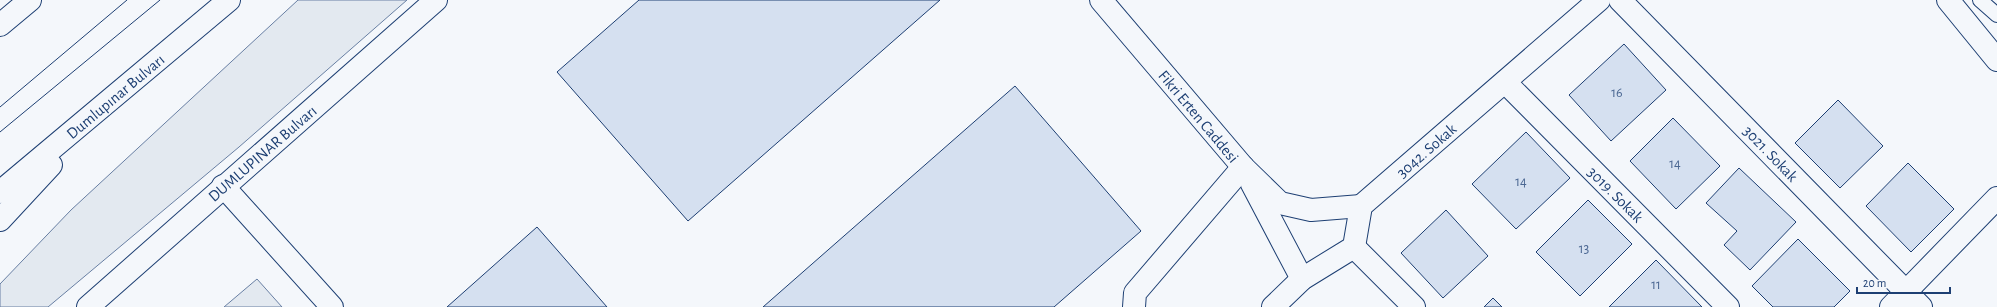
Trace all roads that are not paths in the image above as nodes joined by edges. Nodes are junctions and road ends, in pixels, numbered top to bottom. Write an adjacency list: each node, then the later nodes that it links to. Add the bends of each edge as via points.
1 (20, 0): 10 (main road)
2 (30, 0): 12 (main road)
3 (229, 0): 15 (main road, Dumlupınar Bulvarı)
4 (436, 0): 17 (main road, DUMLUPINAR Bulvarı)
5 (1101, 0): 16 (main road, Fikri Erten Caddesi)
6 (1599, 0): 14 (main road, 3042. Sokak)
7 (1620, 0): 24 (main road, 3021. Sokak)
8 (1948, 0): 13 (main road)
9 (1980, 0): 11 (lane)
10 (0, 12)
11 (1997, 15)
12 (0, 26)
13 (1997, 60)
14 (1505, 82): 20 (main road, 3042. Sokak); 30 (main road, 3019. Sokak)
15 (118, 94): 18 (main road, Dumlupınar Bulvarı); 21 (main road)
16 (1244, 167): 20 (main road, via 1280,203 1311,210); 23 (main road); 25 (main road, Fikri Erten Caddesi)
17 (223, 186): 26 (main road, DUMLUPINAR Bulvarı); 27 (main road)
18 (0, 192)
19 (1997, 198): 24 (main road)
20 (1361, 206): 22 (main road)
21 (0, 220)
22 (1354, 247): 23 (main road); 29 (main road)
23 (1302, 279): 28 (main road)
24 (1914, 300): 31 (main road)
25 (1130, 302)
26 (88, 307)
27 (332, 307)
28 (1272, 307)
29 (1414, 307)
30 (1728, 307)
31 (1891, 307)

